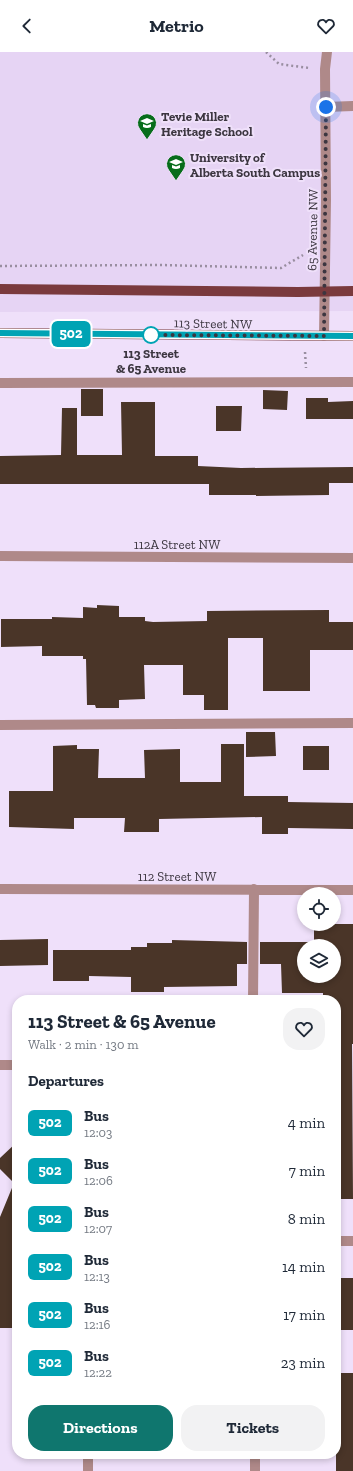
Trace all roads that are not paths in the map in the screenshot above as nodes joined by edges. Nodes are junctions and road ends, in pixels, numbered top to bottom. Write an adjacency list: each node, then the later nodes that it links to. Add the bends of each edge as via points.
1 (327, 52): 3 (street, 65 Avenue NW)
2 (353, 106): 3 (street)
3 (326, 107): 6 (street, 65 Avenue NW)
4 (0, 289): 6 (main road)
5 (353, 291): 6 (main road)
6 (325, 292): 8 (street, 65 Avenue NW)
7 (0, 333): 8 (main road, 113 Street NW)
8 (324, 336): 9 (main road, 113 Street NW)
9 (353, 336)
10 (353, 382): 11 (street)
11 (0, 383)
12 (0, 556): 13 (street, 112A Street NW)
13 (353, 558)
14 (353, 723): 15 (street)
15 (0, 725)
16 (0, 889): 17 (street, 112 Street NW)
17 (254, 889): 18 (street, 112 Street NW); 19 (street)
18 (353, 890)
19 (253, 995)
20 (0, 1065): 21 (street)
21 (12, 1065)
22 (341, 1241): 23 (street)
23 (353, 1241)
24 (88, 1459): 26 (street)
25 (255, 1459): 27 (street)
26 (88, 1471)
27 (255, 1471)

